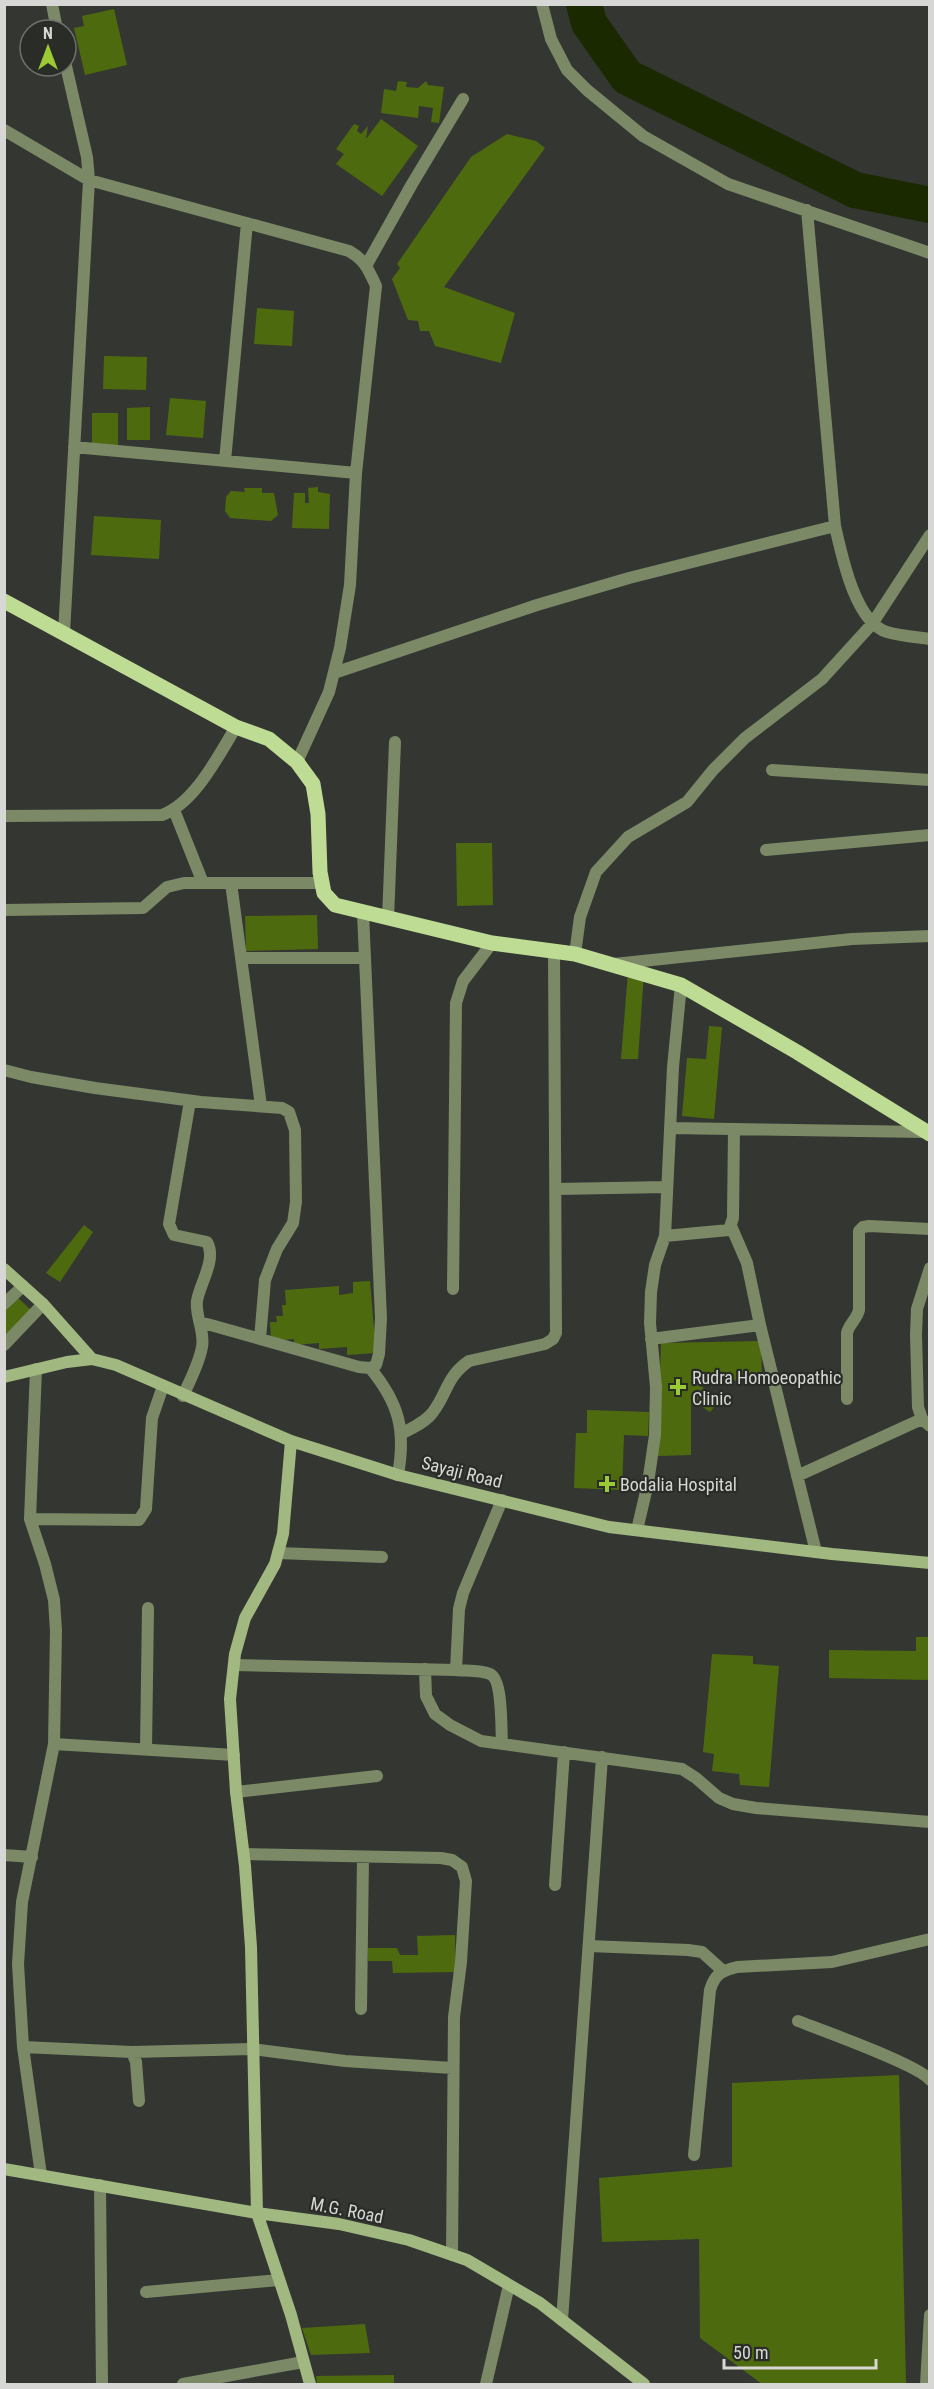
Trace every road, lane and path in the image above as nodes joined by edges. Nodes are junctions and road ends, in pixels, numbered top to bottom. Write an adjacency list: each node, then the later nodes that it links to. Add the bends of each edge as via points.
1 (542, 4): 6 (street, via 551,39 567,69 644,136 728,184)
2 (69, 78): 5 (street)
3 (463, 99): 9 (street)
4 (4, 130): 5 (street)
5 (89, 180): 7 (street); 10 (street)
6 (807, 210): 8 (street); 13 (street)
7 (248, 223): 9 (street, via 349,251); 11 (street)
8 (930, 253)
9 (366, 266): 12 (street, via 376,286)
10 (75, 447): 11 (street); 17 (street)
11 (225, 461): 12 (street)
12 (356, 473): 19 (street, via 350,585)
13 (835, 526): 16 (street, via 850,580); 19 (street, via 629,578)
14 (930, 535): 16 (street)
15 (4, 601): 17 (main road)
16 (872, 624): 18 (street, via 886,632); 38 (street, via 822,679 746,738 687,802 628,837 597,872 580,917)
17 (64, 633): 20 (main road)
18 (930, 639)
19 (334, 673): 22 (street)
20 (236, 727): 22 (main road, via 269,739); 25 (street, via 206,775)
21 (395, 742): 34 (street)
22 (297, 762): 31 (main road, via 313,784)
23 (772, 770): 24 (street)
24 (930, 780)
25 (174, 810): 26 (street, via 162,815); 29 (street)
26 (4, 816)
27 (930, 835): 28 (street)
28 (766, 850)
29 (203, 883): 30 (street); 32 (street, via 167,887 152,903 136,909)
30 (231, 883): 31 (street); 39 (street)
31 (322, 883): 33 (main road, via 324,893 335,905)
32 (4, 910)
33 (363, 913): 34 (main road); 40 (street)
34 (388, 919): 36 (main road)
35 (930, 936): 41 (street, via 852,939)
36 (492, 943): 37 (main road); 58 (street, via 463,981 456,1003)
37 (554, 952): 38 (main road); 50 (street)
38 (575, 954): 41 (main road)
39 (242, 958): 40 (street); 45 (street)
40 (365, 958): 67 (street, via 381,1318 379,1354 376,1365)
41 (610, 964): 42 (main road)
42 (681, 985): 46 (street); 48 (main road)
43 (4, 1070): 44 (street)
44 (190, 1101): 45 (street); 61 (street, via 169,1224 174,1235 203,1240 210,1247 211,1256 198,1298)
45 (261, 1106): 64 (street, via 282,1108 293,1119 296,1202 293,1223 265,1280)
46 (670, 1128): 47 (street); 49 (street)
47 (734, 1129): 48 (street); 51 (street)
48 (927, 1133)
49 (667, 1187): 50 (street); 53 (street)
50 (556, 1189): 74 (street, via 558,1321 553,1339 469,1361 448,1382 432,1413)
51 (731, 1226): 53 (street, via 722,1233); 62 (street, via 747,1263)
52 (930, 1228): 72 (street, via 869,1226 859,1231 859,1310 847,1333)
53 (665, 1236): 63 (street, via 651,1292)
54 (930, 1268): 57 (street)
55 (4, 1269): 56 (main road)
56 (23, 1286): 59 (street); 60 (main road)
57 (926, 1286): 73 (street, via 917,1309 916,1335 918,1407)
58 (453, 1289)
59 (4, 1304)
60 (43, 1304): 65 (street); 66 (main road)
61 (200, 1322): 64 (street); 71 (street, via 202,1347)
62 (760, 1325): 63 (street); 77 (street)
63 (651, 1339): 80 (street, via 655,1435)
64 (260, 1340): 67 (street)
65 (4, 1345)
66 (92, 1359): 68 (main road, Sayaji Road); 70 (main road, Sayaji Road)
67 (370, 1368): 74 (street, via 395,1407)
68 (36, 1369): 69 (main road, Sayaji Road); 79 (street)
69 (4, 1377)
70 (163, 1386): 71 (main road, Sayaji Road); 79 (street, via 152,1418 146,1509 139,1520)
71 (183, 1396): 75 (main road, Sayaji Road)
72 (847, 1399)
73 (926, 1422): 77 (street)
74 (401, 1434): 76 (street)
75 (291, 1441): 76 (main road, Sayaji Road); 82 (main road)
76 (398, 1475): 78 (main road, Sayaji Road)
77 (797, 1476): 81 (street)
78 (502, 1500): 80 (main road, Sayaji Road, via 609,1527); 88 (street, via 463,1593)
79 (30, 1519): 89 (street, via 54,1600)
80 (637, 1530): 81 (main road, Sayaji Road)
81 (816, 1552): 84 (main road, Sayaji Road)
82 (278, 1553): 83 (street); 86 (main road, via 245,1618)
83 (382, 1557)
84 (930, 1563)
85 (148, 1608): 91 (street)
86 (234, 1665): 87 (street); 93 (main road, via 230,1699)
87 (425, 1669): 88 (street); 90 (street, via 426,1696 435,1714 481,1741)
88 (456, 1670): 90 (street, via 491,1674 497,1679)
89 (54, 1744): 91 (street); 100 (street)
90 (502, 1744): 92 (street)
91 (146, 1749): 93 (street)
92 (564, 1752): 94 (street); 102 (street)
93 (234, 1755): 96 (main road)
94 (602, 1757): 97 (street, via 682,1770 719,1798 741,1805); 104 (street)
95 (377, 1776): 96 (street)
96 (236, 1792): 98 (main road)
97 (930, 1822)
98 (244, 1854): 101 (street); 111 (main road, via 251,1947)
99 (4, 1855): 100 (street)
100 (32, 1857): 106 (street, via 22,1902)
101 (363, 1857): 108 (street); 113 (street, via 441,1858 462,1867 466,1881)
102 (555, 1885)
103 (930, 1940): 107 (street, via 832,1962)
104 (589, 1946): 107 (street, via 702,1952); 126 (street)
105 (4, 1951): 106 (street)
106 (19, 1952): 110 (street)
107 (722, 1970): 116 (street, via 714,1977 710,1990)
108 (361, 2009)
109 (798, 2021): 114 (street, via 899,2062)
110 (23, 2047): 112 (street); 118 (street)
111 (252, 2049): 112 (street); 113 (street, via 345,2061); 120 (main road)
112 (132, 2052): 115 (street)
113 (452, 2068): 121 (street)
114 (930, 2080)
115 (140, 2101)
116 (694, 2155)
117 (4, 2169): 118 (main road, M.G. Road)
118 (41, 2175): 119 (main road, M.G. Road)
119 (100, 2185): 120 (main road, M.G. Road); 128 (street)
120 (257, 2213): 121 (main road, M.G. Road, via 339,2224 409,2240); 122 (main road)
121 (452, 2255): 123 (main road, M.G. Road)
122 (279, 2280): 124 (street); 127 (main road)
123 (509, 2285): 126 (main road, M.G. Road); 131 (street)
124 (146, 2292)
125 (930, 2315): 133 (street)
126 (562, 2320): 132 (main road, M.G. Road)
127 (303, 2362): 129 (street); 130 (main road)
128 (102, 2385)
129 (183, 2385)
130 (310, 2385)
131 (486, 2385)
132 (644, 2385)
133 (926, 2385)

